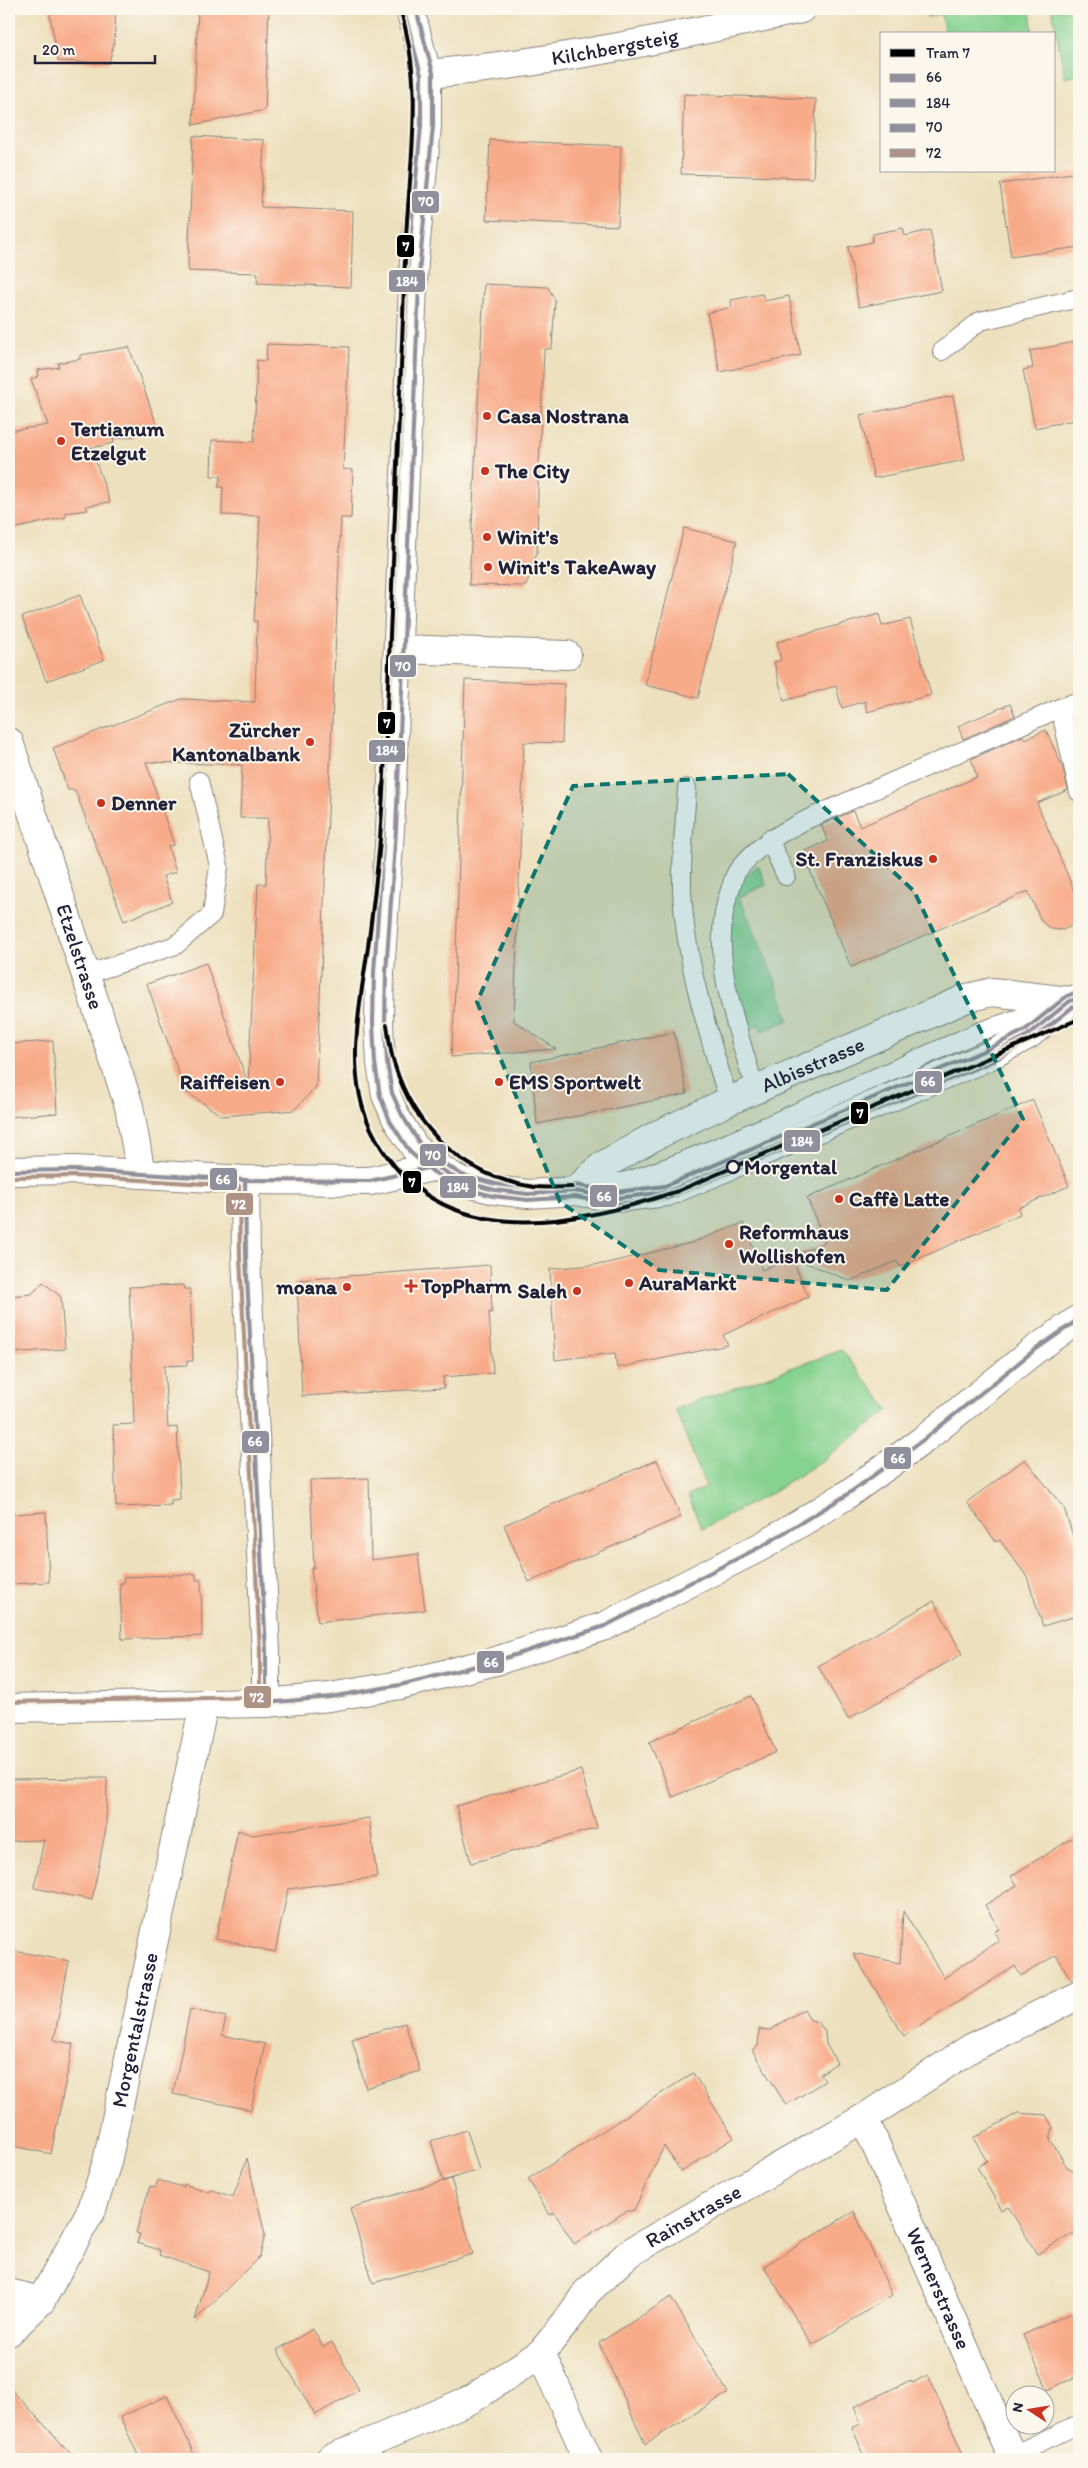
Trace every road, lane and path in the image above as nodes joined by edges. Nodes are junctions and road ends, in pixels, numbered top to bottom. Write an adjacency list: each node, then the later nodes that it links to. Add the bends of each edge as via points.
1 (410, 9): 3 (street, Albisstrasse)
2 (801, 9): 3 (street, Kilchbergsteig, via 605,51)
3 (428, 74): 6 (street, Albisstrasse, via 427,126 414,261)
4 (1079, 298): 5 (lane, via 980,321)
5 (942, 351)
6 (398, 649): 7 (street); 20 (street, Albisstrasse, via 380,972 381,1063 386,1095 396,1118 415,1148)
7 (567, 655)
8 (1079, 701): 9 (lane)
9 (1060, 708): 13 (lane); 14 (lane)
10 (9, 742): 16 (street, Etzelstrasse)
11 (199, 781): 16 (lane, via 219,866 212,914 176,945)
12 (687, 788): 19 (lane, via 682,890 687,928 700,1006)
13 (1079, 792)
14 (769, 839): 15 (lane); 18 (lane, via 737,870 726,900 721,951 732,1010)
15 (786, 876)
16 (85, 975): 22 (street, Etzelstrasse, via 129,1106)
17 (1074, 1000): 19 (street, Albisstrasse, via 992,992 967,998); 24 (street, Albisstrasse, via 1028,1035 991,1055 667,1192 617,1198)
18 (750, 1072)
19 (729, 1101): 24 (street, Albisstrasse, via 622,1153 602,1166)
20 (436, 1166): 23 (street, via 379,1181); 24 (street, Albisstrasse, via 460,1181 494,1190 528,1194)
21 (9, 1171): 22 (street, via 75,1170)
22 (140, 1174): 23 (street)
23 (245, 1180): 26 (street)
24 (576, 1191)
25 (1079, 1319): 26 (street, via 1032,1352 924,1440 845,1496 764,1546 605,1626 496,1662 400,1685)
26 (266, 1703): 27 (street)
27 (204, 1704): 28 (street); 32 (street, Morgentalstrasse, via 108,2162 92,2209)
28 (9, 1708)
29 (1079, 1995): 30 (street, Rainstrasse, via 971,2048)
30 (864, 2118): 34 (street, Rainstrasse, via 629,2253 587,2292); 36 (street, Wernerstrasse)
31 (9, 2293): 32 (street)
32 (41, 2301): 33 (street, Morgentalstrasse)
33 (9, 2332)
34 (541, 2353): 37 (street, Rainstrasse, via 472,2399); 38 (street)
35 (1079, 2424): 36 (lane)
36 (1012, 2458)
37 (330, 2459)
38 (588, 2459)

